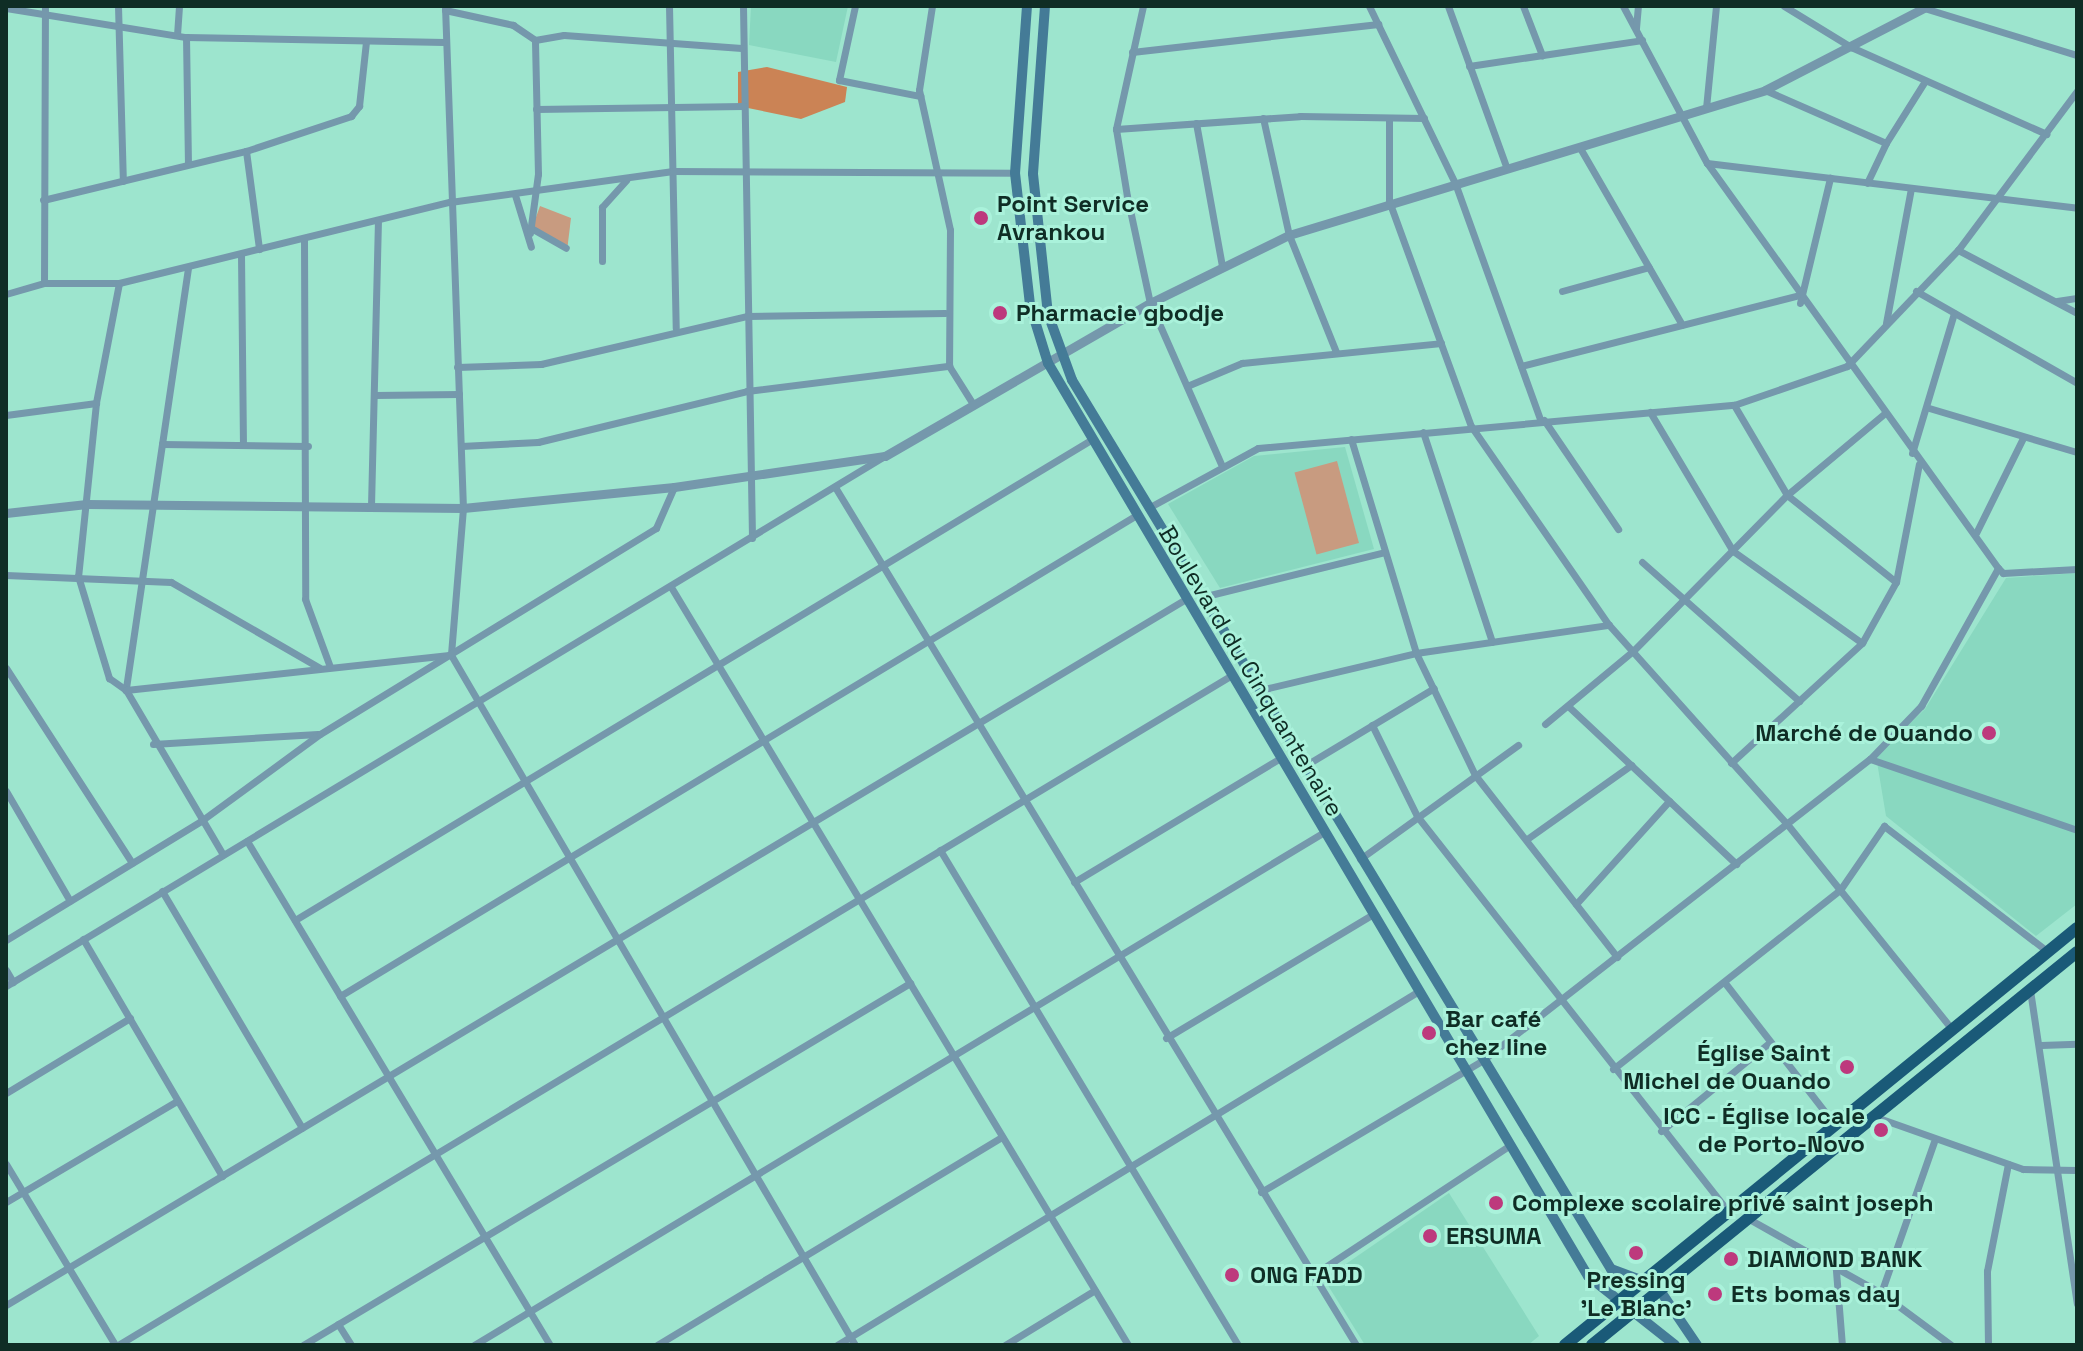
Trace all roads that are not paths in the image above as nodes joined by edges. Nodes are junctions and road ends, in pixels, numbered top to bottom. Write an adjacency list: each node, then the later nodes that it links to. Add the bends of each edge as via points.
1 (118, 6): 21 (street)
2 (179, 6): 24 (street)
3 (669, 6): 30 (street)
4 (743, 6): 32 (street)
5 (855, 6): 40 (street, via 839,80)
6 (932, 6): 40 (street)
7 (1027, 6): 60 (main road, Boulevard du Cinquantenaire)
8 (1045, 6): 106 (main road, Boulevard du Cinquantenaire, via 1033,174 1044,292)
9 (1143, 6): 33 (street)
10 (1369, 6): 22 (street)
11 (1448, 6): 36 (street)
12 (1523, 6): 34 (street)
13 (1623, 6): 23 (street)
14 (1638, 6): 23 (street)
15 (1716, 6): 43 (street)
16 (1784, 6): 31 (street)
17 (1926, 7): 31 (street); 35 (street)
18 (6, 8): 19 (street)
19 (45, 8): 21 (street); 71 (street)
20 (445, 8): 26 (street, via 513,25); 29 (street)
21 (121, 24): 24 (street); 64 (street)
22 (1378, 24): 33 (street); 47 (street)
23 (1636, 31): 27 (street)
24 (177, 35): 25 (street)
25 (186, 37): 28 (street); 56 (street)
26 (535, 40): 30 (street, via 564,35); 44 (street)
27 (1642, 40): 34 (street); 45 (street)
28 (366, 42): 29 (street); 54 (street, via 355,113)
29 (444, 42): 73 (street)
30 (671, 44): 32 (street); 42 (street)
31 (1851, 47): 37 (street); 38 (street)
32 (742, 48): 41 (street)
33 (1132, 52): 50 (street)
34 (1542, 55): 36 (street)
35 (2077, 55)
36 (1469, 66): 57 (street)
37 (1925, 81): 51 (street); 52 (street)
38 (1765, 90): 43 (street); 52 (street)
39 (2077, 91): 51 (street)
40 (920, 96): 61 (street)
41 (743, 106): 42 (street); 59 (street)
42 (671, 107): 44 (street); 58 (street)
43 (1706, 108): 45 (street)
44 (536, 109): 68 (street)
45 (1684, 115): 53 (street); 55 (street)
46 (1263, 118): 48 (street); 49 (street); 77 (street)
47 (1424, 118): 48 (street); 65 (street)
48 (1389, 119): 72 (street)
49 (1196, 123): 50 (street); 85 (street)
50 (1116, 129): 96 (street)
51 (2046, 134): 70 (street)
52 (1886, 143): 66 (street)
53 (1580, 148): 57 (street); 86 (street)
54 (246, 151): 56 (street); 81 (street)
55 (1707, 163): 63 (street); 94 (street)
56 (188, 164): 64 (street)
57 (1507, 169): 65 (street)
58 (673, 171): 59 (street); 62 (street); 103 (street)
59 (744, 172): 61 (street); 100 (street)
60 (1015, 173): 61 (street); 107 (main road, Boulevard du Cinquantenaire, via 1030,305)
61 (940, 175): 97 (street, via 952,248)
62 (627, 178): 68 (street); 84 (street, via 602,207)
63 (1830, 178): 66 (street); 94 (street)
64 (123, 181): 71 (street)
65 (1455, 183): 72 (street); 109 (street)
66 (1867, 183): 67 (street)
67 (1911, 188): 70 (street); 102 (street)
68 (537, 192): 69 (street); 76 (street)
69 (515, 195): 73 (street); 76 (street)
70 (1999, 199): 74 (street); 82 (street)
71 (43, 200): 88 (street)
72 (1389, 201): 77 (street); 104 (street)
73 (450, 202): 75 (street); 111 (street)
74 (2077, 208)
75 (378, 220): 78 (street); 116 (street)
76 (531, 230): 79 (street); 80 (street)
77 (1289, 235): 85 (street); 105 (street)
78 (304, 239): 81 (street); 132 (street)
79 (531, 247)
80 (566, 248)
81 (259, 249): 83 (street)
82 (1958, 250): 91 (street); 95 (street)
83 (241, 255): 87 (street); 131 (street)
84 (602, 261)
85 (1222, 266): 96 (street)
86 (1649, 267): 90 (street); 101 (street)
87 (188, 268): 89 (street); 130 (street)
88 (44, 283): 89 (street); 92 (street)
89 (119, 283): 117 (street)
90 (1562, 291)
91 (1916, 291): 98 (street); 102 (street)
92 (6, 294)
93 (2077, 298): 95 (street)
94 (1798, 299): 101 (street); 110 (street)
95 (2055, 302): 99 (street)
96 (1150, 303): 106 (street); 113 (street)
97 (945, 313): 100 (street); 108 (street)
98 (1954, 313): 112 (street); 120 (street)
99 (2077, 313)
100 (747, 316): 103 (street); 114 (street)
101 (1682, 325): 109 (street)
102 (1885, 326): 110 (street)
103 (676, 328): 111 (street, via 541,364)
104 (1441, 343): 105 (street); 125 (street)
105 (1336, 352): 113 (street, via 1242,363)
106 (1062, 355): 107 (street); 148 (main road, Boulevard du Cinquantenaire)
107 (1048, 363): 118 (street); 129 (main road, Boulevard du Cinquantenaire)
108 (949, 366): 114 (street); 118 (street)
109 (1521, 366): 124 (street)
110 (1847, 366): 119 (street); 122 (street)
111 (457, 367): 115 (street)
112 (2077, 383)
113 (1187, 386): 137 (street)
114 (747, 391): 133 (street, via 538,442); 139 (street)
115 (459, 394): 116 (street); 133 (street)
116 (375, 395): 145 (street)
117 (96, 403): 123 (street); 143 (street)
118 (973, 404): 136 (street)
119 (1734, 405): 121 (street); 142 (street)
120 (1929, 408): 127 (street); 135 (street)
121 (1650, 412): 124 (street); 154 (street)
122 (1884, 414): 135 (street); 142 (street)
123 (6, 415)
124 (1542, 419): 125 (street); 151 (street)
125 (1471, 426): 126 (street); 168 (street)
126 (1423, 432): 128 (street); 169 (street)
127 (2023, 438): 134 (street); 152 (street)
128 (1351, 439): 137 (street, via 1258,448); 155 (street)
129 (1089, 441): 150 (main road, Boulevard du Cinquantenaire); 157 (street)
130 (162, 444): 131 (street); 144 (street)
131 (243, 444): 132 (street)
132 (308, 446): 146 (street)
133 (461, 446): 147 (street)
134 (2077, 452)
135 (1912, 453): 138 (street)
136 (885, 456): 139 (street); 141 (street)
137 (1221, 464): 148 (street)
138 (1919, 464): 152 (street); 163 (street)
139 (747, 476): 140 (street); 153 (street)
140 (674, 487): 147 (street); 174 (street, via 656,528)
141 (835, 487): 153 (street); 157 (street)
142 (1787, 495): 154 (street); 163 (street)
143 (86, 504): 144 (street); 149 (street); 161 (street)
144 (154, 506): 146 (street); 162 (street)
145 (371, 506): 146 (street); 147 (street)
146 (310, 507): 176 (street, via 306,605)
147 (463, 508): 174 (street)
148 (1148, 508): 165 (main road, Boulevard du Cinquantenaire)
149 (6, 513)
150 (1135, 516): 166 (main road, Boulevard du Cinquantenaire); 171 (street)
151 (1618, 529)
152 (1976, 533): 158 (street)
153 (752, 538): 164 (street)
154 (1733, 551): 167 (street); 170 (street)
155 (1385, 552): 165 (street); 173 (street)
156 (1642, 562): 167 (street)
157 (884, 565): 171 (street); 175 (street)
158 (1998, 568): 159 (street, via 2003,573); 194 (street, via 1921,706)
159 (2077, 569)
160 (6, 575): 161 (street)
161 (78, 576): 162 (street); 181 (street, via 101,665)
162 (146, 579): 178 (street, via 181,586); 181 (street)
163 (1896, 582): 170 (street)
164 (671, 587): 175 (street); 184 (street)
165 (1202, 597): 182 (main road, Boulevard du Cinquantenaire)
166 (1184, 600): 179 (main road, Boulevard du Cinquantenaire); 186 (street)
167 (1683, 604): 172 (street); 183 (street)
168 (1609, 625): 169 (street); 172 (street)
169 (1492, 642): 173 (street)
170 (1862, 643): 183 (street)
171 (931, 644): 186 (street); 191 (street)
172 (1633, 651): 185 (street); 195 (street)
173 (1416, 653): 180 (street); 182 (street)
174 (451, 655): 176 (street); 184 (street); 189 (street)
175 (717, 664): 191 (street); 199 (street)
176 (330, 667): 178 (street)
177 (6, 668): 214 (street)
178 (320, 668): 181 (street)
179 (1230, 676): 193 (main road, Boulevard du Cinquantenaire); 201 (street)
180 (1434, 688): 188 (street); 198 (street)
181 (126, 690): 190 (street)
182 (1260, 690): 196 (main road, Boulevard du Cinquantenaire)
183 (1799, 701): 195 (street)
184 (474, 704): 199 (street); 210 (street)
185 (1568, 706): 187 (street); 197 (street)
186 (978, 721): 201 (street); 205 (street)
187 (1545, 724)
188 (1372, 725): 196 (street); 203 (street)
189 (320, 734): 190 (street); 204 (street)
190 (153, 744): 204 (street)
191 (765, 744): 205 (street); 215 (street)
192 (1518, 745): 198 (street)
193 (1280, 758): 208 (main road, Boulevard du Cinquantenaire); 217 (street)
194 (1870, 759): 206 (street); 207 (street)
195 (1731, 763): 206 (street)
196 (1306, 765): 213 (main road, Boulevard du Cinquantenaire)
197 (1631, 765): 202 (street); 209 (street)
198 (1475, 775): 203 (street); 209 (street)
199 (522, 785): 215 (street); 224 (street)
200 (6, 791): 221 (street)
201 (1024, 800): 211 (street); 217 (street)
202 (1669, 801): 216 (street); 222 (street)
203 (1417, 816): 213 (street); 240 (street)
204 (201, 821): 212 (street); 214 (street)
205 (812, 821): 220 (street); 228 (street)
206 (1787, 824): 216 (street); 218 (street)
207 (2077, 830)
208 (1324, 832): 223 (main road, Boulevard du Cinquantenaire); 232 (street)
209 (1527, 839): 222 (street)
210 (247, 841): 212 (street); 224 (street)
211 (940, 850): 220 (street); 241 (street)
212 (223, 855): 219 (street)
213 (1360, 859): 250 (main road, Boulevard du Cinquantenaire)
214 (132, 863): 221 (street)
215 (567, 863): 228 (street); 239 (street)
216 (1736, 864): 231 (street)
217 (1074, 882): 232 (street)
218 (1840, 890): 229 (street, via 1888,826); 235 (street); 244 (street)
219 (162, 891): 226 (street); 260 (street)
220 (859, 899): 234 (street); 243 (street)
221 (70, 901): 227 (street)
222 (1576, 904): 231 (street)
223 (1373, 914): 238 (main road, Boulevard du Cinquantenaire); 245 (street)
224 (295, 920): 239 (street)
225 (2077, 928): 229 (highway)
226 (83, 939): 236 (street); 242 (street)
227 (6, 940)
228 (613, 941): 243 (street); 253 (street)
229 (2047, 951): 244 (highway)
230 (2077, 952): 237 (highway)
231 (1617, 957): 240 (street)
232 (1120, 959): 241 (street); 245 (street)
233 (6, 970): 236 (street)
234 (910, 983): 249 (street); 256 (street)
235 (1725, 983): 246 (street); 251 (street)
236 (10, 984)
237 (2030, 990): 248 (street); 258 (highway)
238 (1419, 991): 252 (main road, Boulevard du Cinquantenaire); 257 (street)
239 (340, 996): 253 (street)
240 (1560, 1003): 250 (street); 251 (street)
241 (1037, 1011): 249 (street); 268 (street)
242 (130, 1018): 254 (street); 255 (street)
243 (659, 1019): 256 (street); 265 (street)
244 (1951, 1028): 259 (highway)
245 (1166, 1038): 257 (street)
246 (1770, 1042): 259 (street); 261 (street)
247 (2077, 1044): 248 (street)
248 (2041, 1045): 269 (street)
249 (955, 1059): 262 (street); 272 (street)
250 (1483, 1060): 252 (street); 284 (main road, Boulevard du Cinquantenaire, via 1611,1269)
251 (1613, 1069): 261 (street)
252 (1466, 1071): 264 (main road, Boulevard du Cinquantenaire); 274 (street)
253 (388, 1076): 260 (street); 265 (street)
254 (6, 1093)
255 (177, 1101): 271 (street); 273 (street)
256 (707, 1101): 272 (street); 279 (street)
257 (1213, 1116): 268 (street); 274 (street)
258 (1873, 1116): 263 (street); 278 (highway)
259 (1833, 1122): 276 (highway)
260 (302, 1128): 271 (street)
261 (1661, 1131): 276 (street)
262 (1002, 1137): 277 (street); 280 (street)
263 (1934, 1142): 267 (street); 287 (street)
264 (1510, 1145): 283 (street); 288 (main road, Boulevard du Cinquantenaire, via 1588,1276)
265 (434, 1155): 279 (street); 295 (street)
266 (6, 1164): 273 (street)
267 (2008, 1164): 269 (street); 313 (street, via 1987,1271)
268 (1130, 1167): 277 (street); 305 (street)
269 (2061, 1169): 270 (street); 289 (street)
270 (2077, 1170)
271 (222, 1176): 281 (street)
272 (755, 1180): 280 (street); 291 (street)
273 (23, 1192): 275 (street); 281 (street)
274 (1261, 1192): 283 (street)
275 (6, 1202)
276 (1726, 1209): 284 (highway)
277 (1050, 1216): 286 (street); 294 (street)
278 (1749, 1219): 282 (street); 285 (highway)
279 (483, 1236): 291 (street); 293 (street)
280 (801, 1258): 294 (street); 300 (street)
281 (69, 1268): 290 (street); 295 (street)
282 (1836, 1271): 287 (street); 311 (street)
283 (1313, 1275): 306 (street)
284 (1643, 1278): 285 (main road, Boulevard du Cinquantenaire); 288 (highway)
285 (1660, 1289): 292 (highway); 310 (main road)
286 (1095, 1290): 303 (street); 304 (street)
287 (1881, 1293): 312 (street)
288 (1613, 1303): 292 (main road); 307 (highway)
289 (2077, 1303)
290 (6, 1305)
291 (529, 1310): 298 (street); 299 (street)
292 (1632, 1313): 308 (highway); 309 (main road)
293 (338, 1324): 296 (street); 297 (street)
294 (850, 1337): 301 (street); 302 (street)
295 (116, 1345)
296 (303, 1345)
297 (351, 1345)
298 (474, 1345)
299 (550, 1345)
300 (657, 1345)
301 (837, 1345)
302 (855, 1345)
303 (1005, 1345)
304 (1128, 1345)
305 (1238, 1345)
306 (1356, 1345)
307 (1565, 1345)
308 (1592, 1345)
309 (1675, 1345)
310 (1697, 1345)
311 (1842, 1345)
312 (1951, 1345)
313 (1988, 1345)

